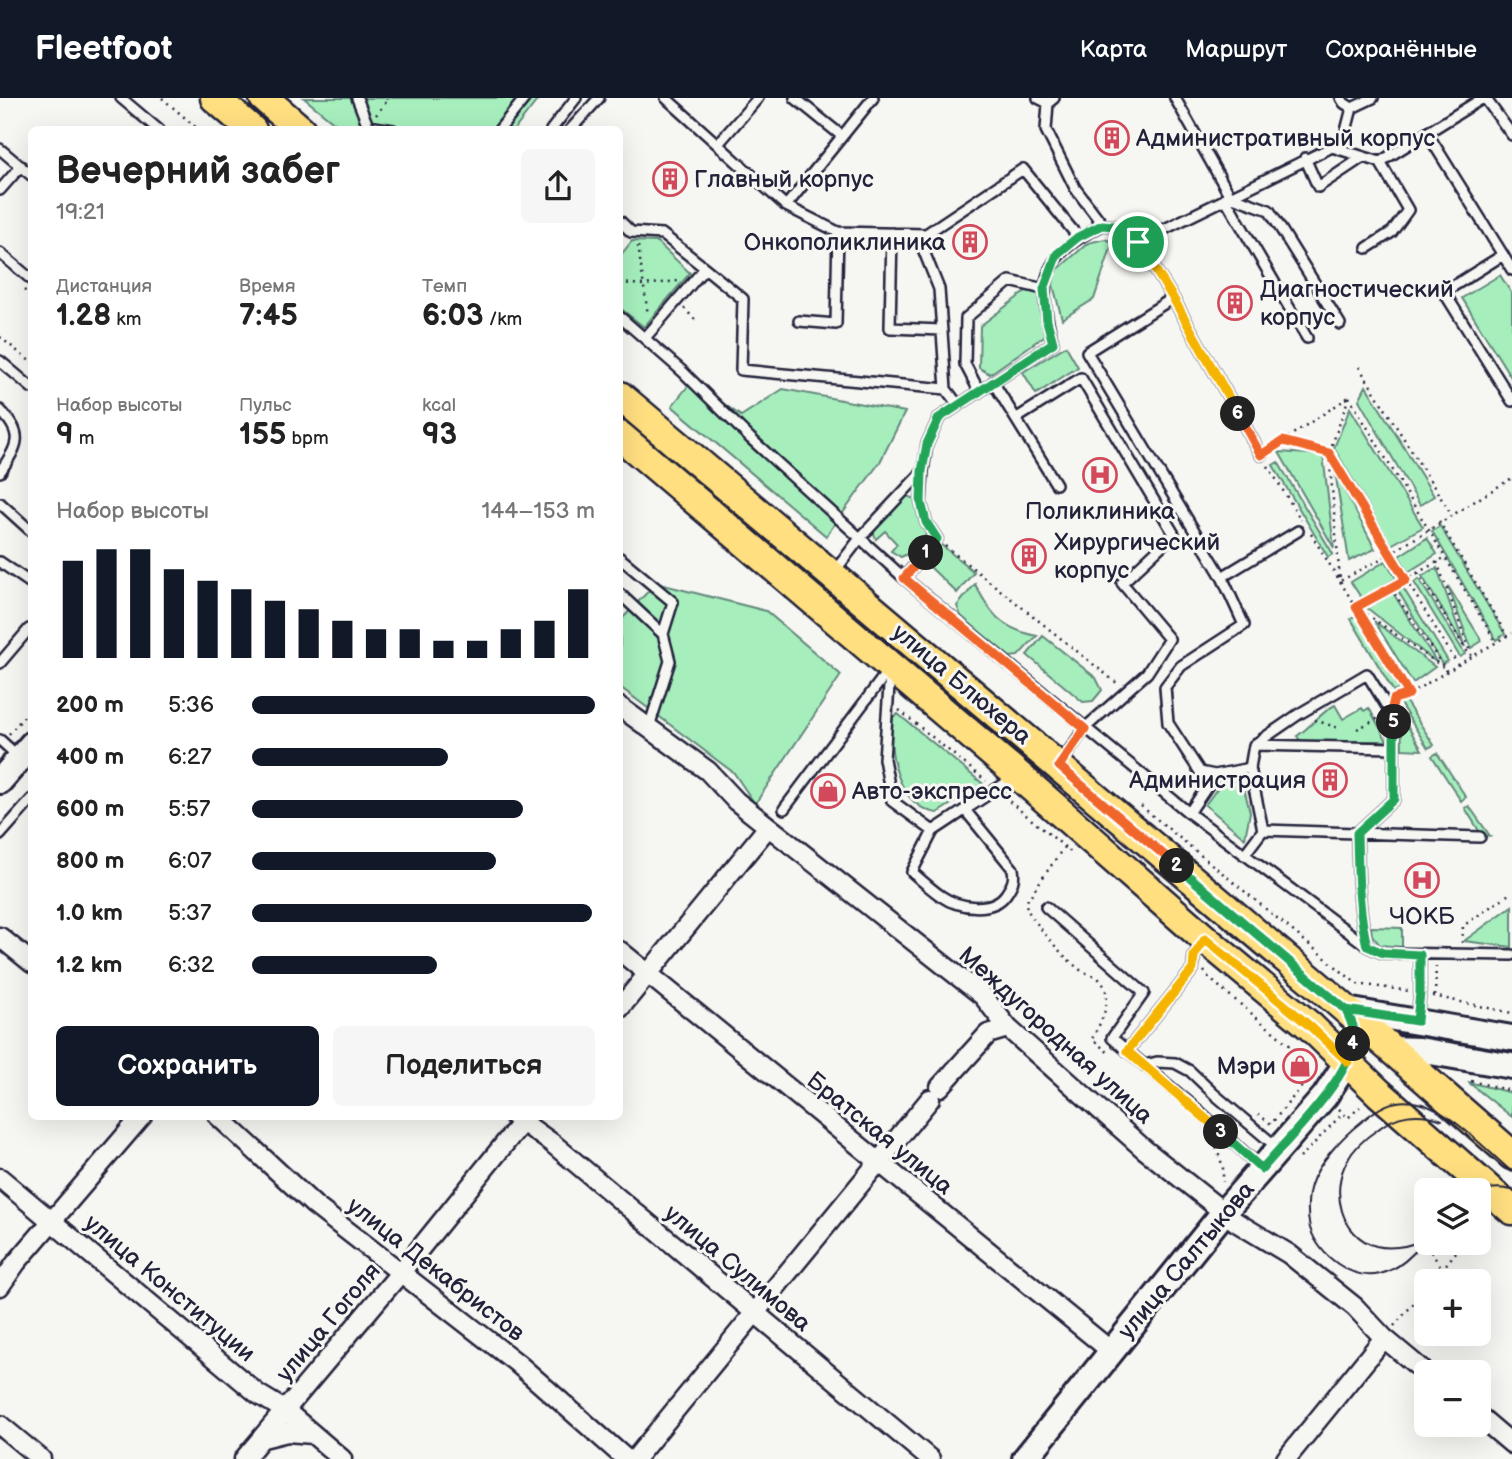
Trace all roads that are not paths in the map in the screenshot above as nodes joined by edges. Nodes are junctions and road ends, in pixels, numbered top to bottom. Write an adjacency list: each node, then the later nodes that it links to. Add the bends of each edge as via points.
1 (121, 98): 19 (lane)
2 (215, 98): 20 (main road)
3 (264, 98): 21 (main road)
4 (357, 98): 22 (lane)
5 (525, 98): 23 (lane)
6 (576, 98): 24 (lane)
7 (599, 98): 25 (lane)
8 (666, 98): 29 (lane)
9 (758, 98): 29 (lane)
10 (795, 98): 28 (lane)
11 (873, 98): 28 (lane)
12 (1038, 98): 17 (lane)
13 (1175, 98): 38 (lane)
14 (1341, 98): 18 (lane)
15 (1373, 98): 18 (lane)
16 (1484, 98): 26 (lane); 27 (lane)
17 (1051, 101): 41 (lane, via 1046,130 1075,188)
18 (1352, 108): 31 (lane)
19 (154, 126)
20 (246, 126)
21 (296, 126)
22 (366, 126)
23 (502, 126)
24 (554, 126)
25 (574, 126)
26 (1427, 133): 34 (lane); 49 (lane)
27 (1512, 135)
28 (842, 136): 39 (lane)
29 (718, 144): 39 (lane)
30 (0, 149): 35 (lane)
31 (1341, 150): 32 (lane); 33 (lane, via 1332,147)
32 (1363, 157): 33 (lane, via 1318,187); 34 (lane)
33 (1304, 158): 38 (lane)
34 (1380, 162): 47 (lane, via 1408,210 1392,232)
35 (20, 166): 36 (lane); 37 (lane)
36 (28, 173)
37 (0, 190)
38 (1228, 197): 46 (lane); 57 (lane, via 1269,210); 60 (lane)
39 (786, 206): 42 (lane)
40 (623, 224): 50 (lane, via 631,232 662,233)
41 (1102, 225): 45 (lane); 46 (lane, via 1115,226)
42 (838, 232): 43 (lane); 56 (lane, via 836,324)
43 (892, 233): 44 (lane); 58 (lane, via 890,328)
44 (917, 234): 45 (lane, via 926,234 1023,169); 58 (lane, via 939,289)
45 (1078, 237): 53 (lane, via 1057,254)
46 (1138, 242): 54 (lane)
47 (1367, 248)
48 (0, 253): 52 (lane)
49 (1503, 255): 51 (lane); 67 (lane, via 1444,292)
50 (705, 268): 59 (lane); 64 (lane, via 743,299 741,370)
51 (1512, 270)
52 (28, 277)
53 (1044, 289): 62 (lane, via 1053,343); 65 (lane, via 1010,281 966,318 965,364)
54 (1173, 298): 72 (lane); 83 (lane, via 1087,352)
55 (623, 319): 59 (lane)
56 (799, 321)
57 (1340, 324)
58 (942, 330): 64 (lane)
59 (648, 335): 79 (lane, via 750,438)
60 (1307, 338)
61 (0, 361): 63 (lane)
62 (993, 382): 65 (lane); 70 (lane)
63 (28, 385)
64 (946, 389): 68 (lane)
65 (979, 391): 68 (lane)
66 (623, 399): 82 (main road, улица Блюхера)
67 (1512, 401)
68 (958, 405): 73 (lane, via 939,418)
69 (0, 410): 74 (lane, via 15,424 17,438)
70 (1017, 418): 75 (lane); 93 (lane, via 1081,378 1174,534 1122,583 1168,639 1147,673)
71 (623, 439): 90 (main road, улица Блюхера)
72 (1261, 455)
73 (922, 471): 79 (lane); 84 (lane, via 921,502 937,539)
74 (0, 472)
75 (1056, 484)
76 (0, 503): 77 (lane)
77 (28, 528)
78 (1298, 531): 83 (lane)
79 (861, 537): 82 (lane); 84 (lane)
80 (623, 560): 88 (lane, via 673,602)
81 (0, 562): 85 (lane)
82 (832, 575): 97 (main road, улица Блюхера)
83 (1222, 577): 100 (lane, via 1244,625 1181,666 1165,687 1168,723 1200,772)
84 (904, 578): 93 (lane)
85 (28, 581)
86 (623, 597): 88 (lane)
87 (28, 630): 89 (lane)
88 (663, 634): 92 (lane, via 670,661)
89 (0, 663)
90 (891, 667): 99 (main road, улица Блюхера); 103 (lane); 108 (lane, via 884,759 892,801)
91 (623, 709): 92 (street, Междугородная улица)
92 (649, 727): 106 (street, Междугородная улица, via 708,771 736,802)
93 (1085, 729): 97 (lane); 105 (lane)
94 (1254, 745): 96 (lane); 96 (lane, via 1367,674 1394,718); 98 (lane)
95 (13, 746): 101 (main road)
96 (1394, 748): 109 (lane, via 1394,799)
97 (1059, 766): 123 (main road, улица Блюхера)
98 (1250, 768): 100 (lane); 107 (lane)
99 (1018, 775): 104 (lane); 115 (main road, улица Блюхера)
100 (1215, 775): 105 (lane)
101 (0, 781)
102 (28, 807): 110 (lane)
103 (784, 809)
104 (965, 810): 108 (lane); 108 (lane, via 1013,869 1015,879 1004,897 988,906 968,906 943,898 912,872)
105 (1189, 813): 112 (lane)
106 (768, 827): 121 (street); 125 (street, Междугородная улица, via 983,996)
107 (1263, 830): 109 (lane); 112 (lane)
108 (933, 831)
109 (1357, 833): 111 (lane); 116 (lane)
110 (0, 835)
111 (1480, 837)
112 (1244, 855): 116 (lane)
113 (1046, 907): 128 (lane, via 1144,993 1111,1038)
114 (0, 937): 120 (street)
115 (1205, 939): 128 (lane, via 1194,956 1193,969); 129 (main road, улица Блюхера)
116 (1367, 946): 118 (lane, via 1383,953)
117 (623, 953): 121 (street, Братская улица)
118 (1420, 955): 119 (lane); 124 (lane)
119 (1512, 955)
120 (28, 960)
121 (648, 974): 122 (street); 138 (street, Братская улица)
122 (623, 1004)
123 (1341, 1005): 124 (main road); 127 (main road, улица Блюхера); 129 (main road, via 1353,1026)
124 (1417, 1021): 126 (main road)
125 (1008, 1028): 138 (street, via 988,1034); 142 (street, Междугородная улица, via 1144,1149)
126 (1512, 1038)
127 (1392, 1049): 129 (main road); 131 (main road); 137 (main road)
128 (1127, 1051): 130 (lane)
129 (1348, 1062): 136 (main road, улица Салтыкова); 141 (main road, улица Блюхера)
130 (1144, 1065): 136 (lane, via 1175,1063 1190,1071); 139 (lane)
131 (1512, 1066)
132 (139, 1120): 143 (street)
133 (222, 1120): 144 (street, улица Декабристов, via 314,1205)
134 (519, 1120): 144 (street, улица Гоголя)
135 (523, 1120): 146 (street, улица Сулимова)
136 (1279, 1149): 139 (main road, улица Салтыкова)
137 (1512, 1155)
138 (879, 1164): 146 (street); 148 (street, Братская улица)
139 (1262, 1169): 142 (main road, улица Салтыкова)
140 (0, 1178): 143 (street, улица Конституции)
141 (1512, 1210)
142 (1224, 1212): 147 (street, Междугородная улица, via 1289,1254 1355,1307); 148 (main road, улица Салтыкова)
143 (53, 1221): 145 (street); 150 (street, улица Конституции, via 258,1394)
144 (401, 1272): 150 (street, улица Гоголя); 159 (street, улица Декабристов, via 517,1363)
145 (0, 1286)
146 (754, 1313): 160 (street); 161 (street, улица Сулимова)
147 (1384, 1338): 149 (street, Междугородная улица); 163 (street)
148 (1111, 1352): 162 (main road, улица Салтыкова)
149 (1414, 1363)
150 (286, 1411): 153 (street, улица Конституции); 154 (street, улица Гоголя)
151 (0, 1424): 156 (street)
152 (1491, 1426): 155 (street)
153 (313, 1434): 154 (street, via 287,1432); 158 (street, улица Конституции)
154 (263, 1438): 157 (street, улица Гоголя)
155 (1512, 1444)
156 (41, 1459)
157 (244, 1459)
158 (341, 1459)
159 (626, 1459)
160 (635, 1459)
161 (930, 1459)
162 (1025, 1459)
163 (1286, 1459)

